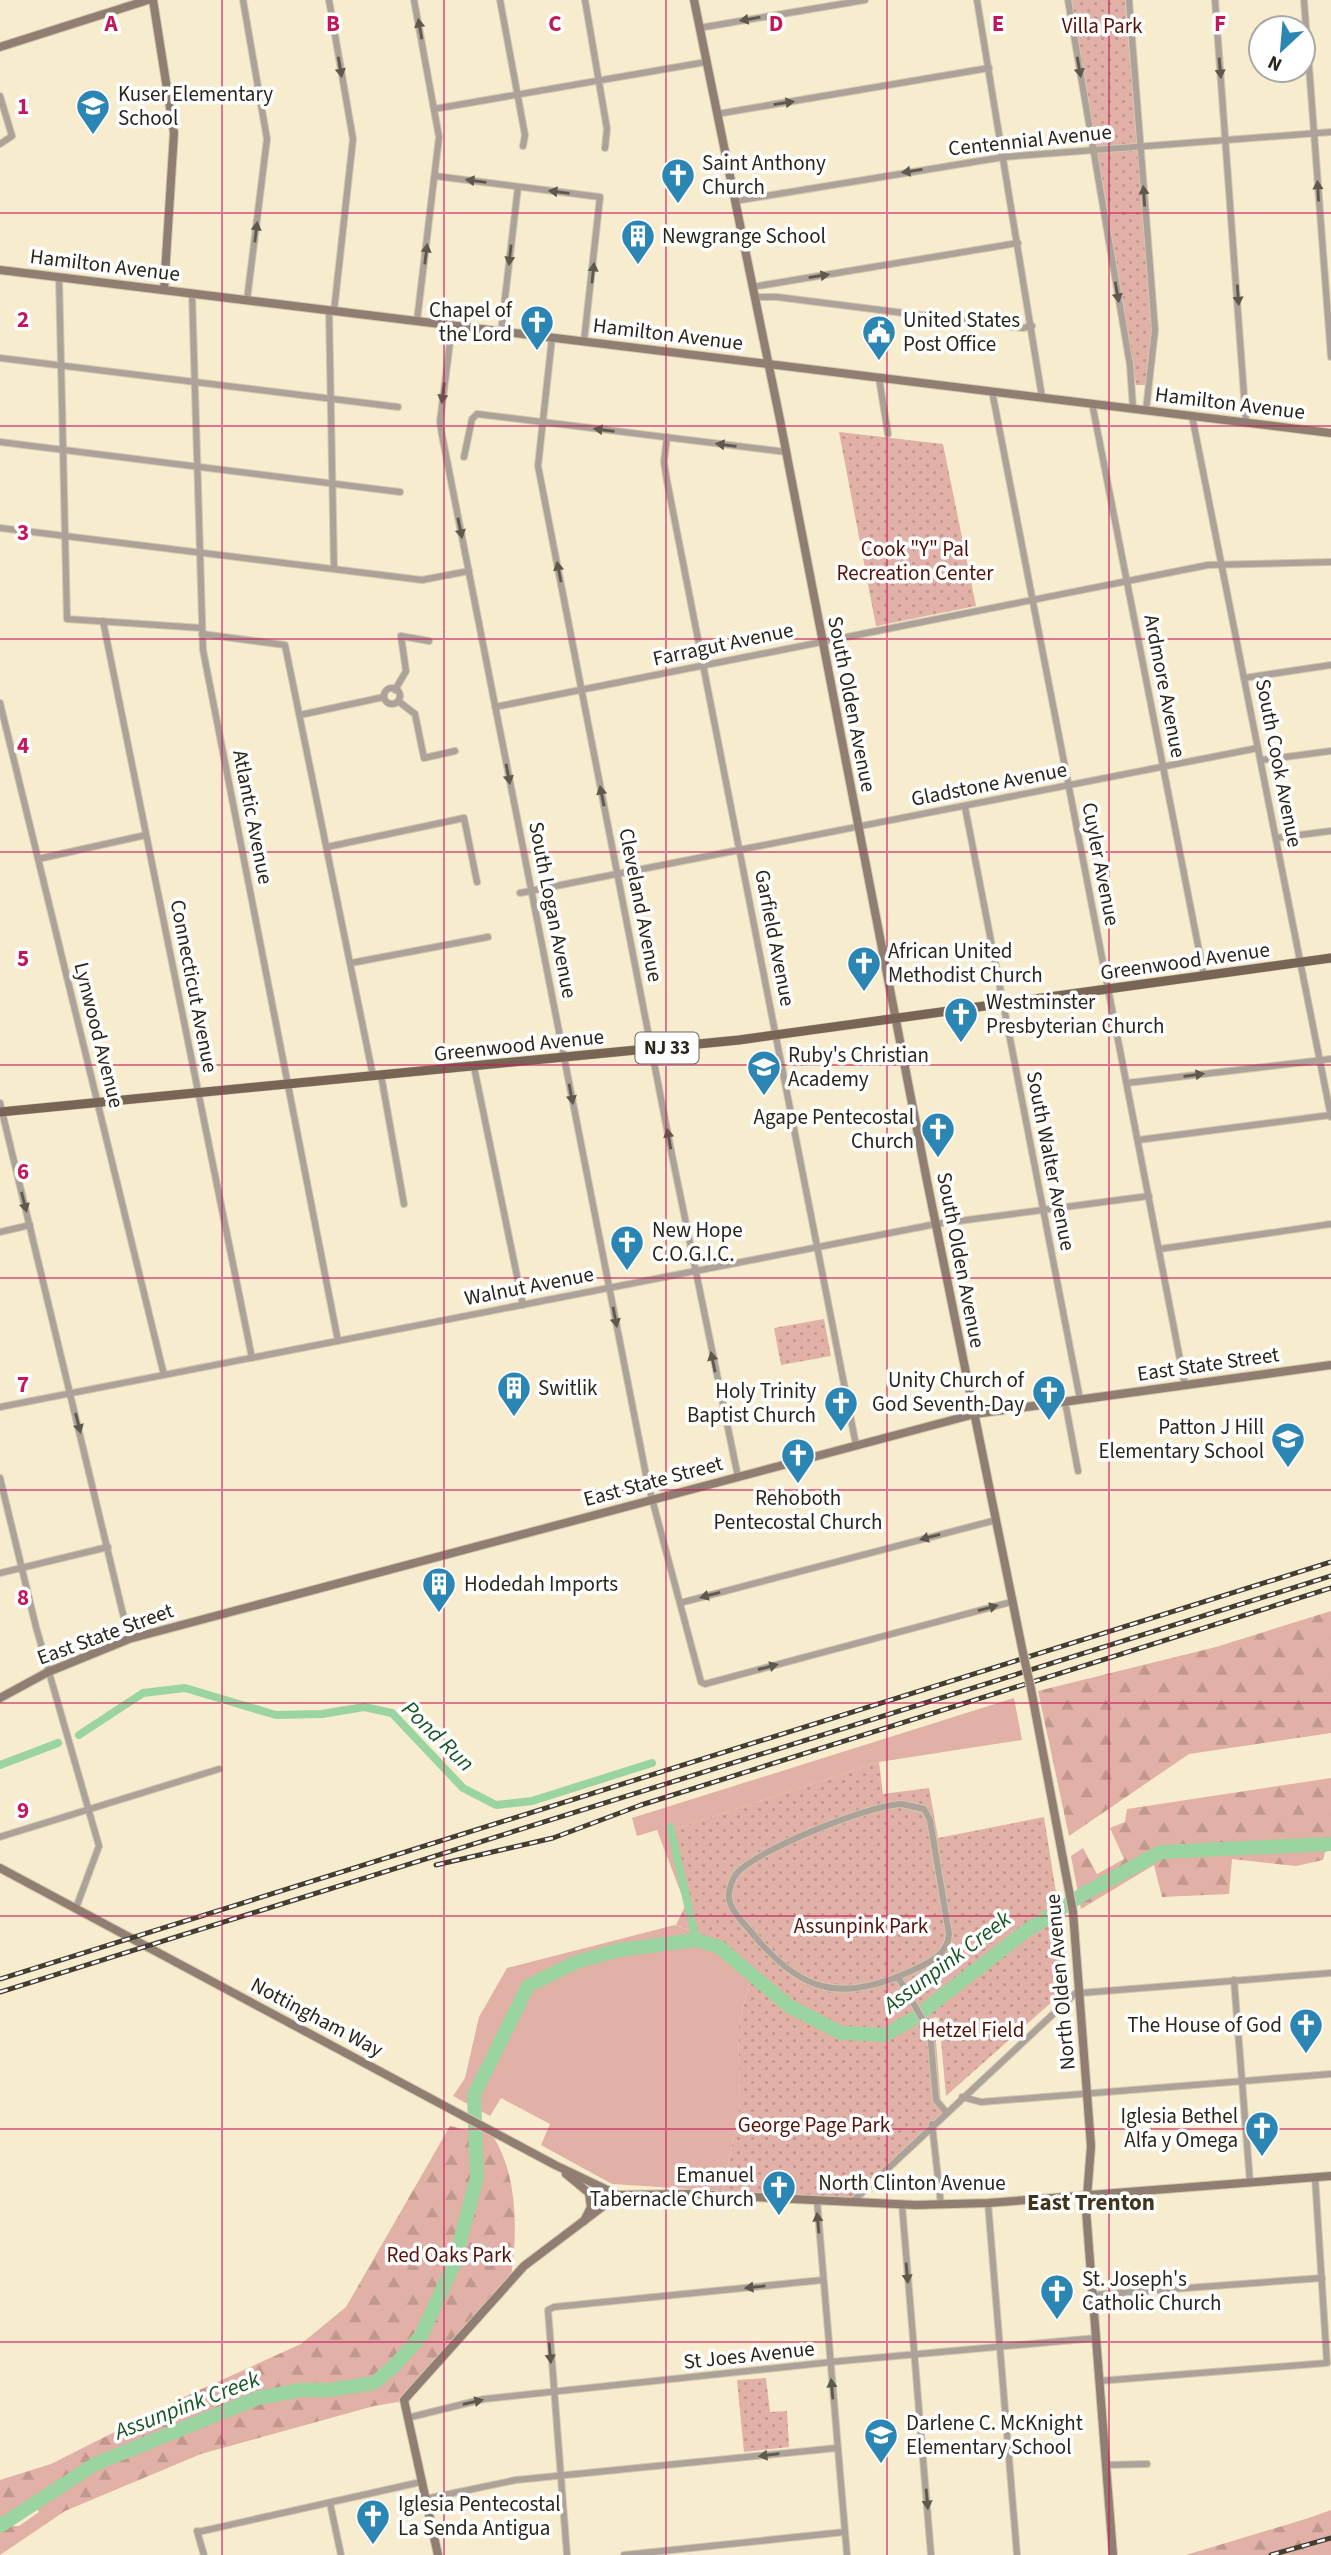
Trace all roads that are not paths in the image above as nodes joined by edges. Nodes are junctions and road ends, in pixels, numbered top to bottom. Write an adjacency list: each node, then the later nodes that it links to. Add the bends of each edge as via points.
1 (151, 0): 15 (main road); 40 (main road, via 174,133)
2 (243, 0): 44 (street, one-way to 2, via 267,139)
3 (329, 0): 45 (street, one-way to 45, via 353,139)
4 (414, 0): 21 (street, one-way to 4)
5 (500, 0): 19 (street)
6 (585, 0): 18 (street)
7 (694, 0): 14 (main road, South Olden Avenue)
8 (866, 0): 14 (street, one-way to 14)
9 (977, 0): 17 (street)
10 (1068, 0): 30 (street, one-way to 30)
11 (1129, 0): 28 (street)
12 (1215, 0): 25 (street, one-way to 25)
13 (1304, 0): 24 (street)
14 (699, 28): 16 (main road, South Olden Avenue)
15 (0, 47)
16 (706, 62): 18 (street); 22 (main road, South Olden Avenue)
17 (989, 68): 22 (street, one-way to 17); 31 (street)
18 (599, 81): 19 (street); 29 (street, via 607,129)
19 (517, 95): 21 (street); 27 (street)
20 (0, 96): 26 (street, via 12,136)
21 (434, 109): 32 (street, via 439,137)
22 (717, 114): 34 (main road, South Olden Avenue)
23 (1331, 132): 24 (street, Centennial Avenue)
24 (1313, 133): 25 (street, Centennial Avenue); 52 (street, one-way to 24)
25 (1226, 140): 28 (street, Centennial Avenue); 66 (street, one-way to 66)
26 (0, 144)
27 (523, 146)
28 (1140, 146): 30 (street, Centennial Avenue); 64 (street, one-way to 28, via 1155,330)
29 (605, 148)
30 (1093, 150): 31 (street, Centennial Avenue); 63 (street, one-way to 63)
31 (1004, 157): 34 (street, Centennial Avenue, one-way to 34); 35 (street)
32 (435, 176): 33 (street, one-way to 32); 46 (street, one-way to 32)
33 (518, 187): 49 (street, one-way to 49); 51 (street, one-way to 33, via 600,197)
34 (735, 201): 39 (main road, South Olden Avenue)
35 (1018, 243): 38 (street, one-way to 35); 48 (street)
36 (0, 270): 37 (main road, Hamilton Avenue)
37 (59, 277): 40 (main road, Hamilton Avenue); 55 (street)
38 (788, 281): 39 (street); 43 (street, via 782,290)
39 (752, 287): 42 (main road, South Olden Avenue)
40 (164, 290): 41 (main road, Hamilton Avenue)
41 (192, 293): 44 (main road, Hamilton Avenue); 57 (street, Atlantic Avenue)
42 (754, 297): 43 (street); 54 (main road, South Olden Avenue)
43 (784, 298): 48 (street)
44 (247, 300): 45 (main road, Hamilton Avenue)
45 (332, 310): 46 (main road, Hamilton Avenue); 60 (street)
46 (417, 321): 47 (main road, Hamilton Avenue)
47 (452, 326): 49 (main road, Hamilton Avenue); 84 (street, South Logan Avenue, one-way to 84, via 440,422)
48 (1032, 326): 59 (street)
49 (501, 332): 50 (main road, Hamilton Avenue)
50 (552, 338): 51 (main road, Hamilton Avenue); 67 (street, Cleveland Avenue)
51 (584, 341): 54 (main road, Hamilton Avenue)
52 (1331, 357)
53 (0, 358): 55 (street)
54 (767, 364): 56 (main road, Hamilton Avenue); 73 (main road, South Olden Avenue)
55 (61, 365): 57 (street); 72 (street)
56 (879, 378): 58 (main road, Hamilton Avenue); 69 (street)
57 (195, 382): 60 (street); 75 (street, Atlantic Avenue)
58 (992, 391): 59 (main road, Hamilton Avenue); 86 (street, Cuyler Avenue)
59 (1042, 397): 61 (main road, Hamilton Avenue)
60 (331, 399): 62 (street); 76 (street)
61 (1092, 403): 63 (main road, Hamilton Avenue); 85 (street, Ardmore Avenue)
62 (398, 407)
63 (1133, 408): 64 (main road, Hamilton Avenue)
64 (1146, 410): 65 (main road, Hamilton Avenue)
65 (1192, 416): 66 (main road, Hamilton Avenue); 82 (street, South Cook Avenue)
66 (1246, 422): 68 (main road, Hamilton Avenue)
67 (542, 423): 70 (street, one-way to 67); 74 (street, via 477,414); 94 (street, Cleveland Avenue, one-way to 67, via 538,466)
68 (1331, 433)
69 (888, 434)
70 (667, 438): 73 (street, one-way to 70); 91 (street, Garfield Avenue, via 666,472)
71 (0, 442): 72 (street)
72 (63, 450): 75 (street); 79 (street)
73 (786, 452): 90 (main road, South Olden Avenue)
74 (464, 457)
75 (197, 467): 76 (street); 80 (street, Atlantic Avenue)
76 (334, 484): 77 (street); 83 (street)
77 (400, 492)
78 (0, 528): 79 (street)
79 (65, 536): 80 (street); 87 (street, via 67,619)
80 (200, 552): 83 (street); 88 (street, Atlantic Avenue)
81 (1331, 562): 82 (street, Farragut Avenue)
82 (1222, 565): 85 (street, Farragut Avenue); 93 (street, South Cook Avenue)
83 (334, 568): 84 (street, via 422,580)
84 (469, 571): 99 (street, South Logan Avenue)
85 (1126, 582): 86 (street, Farragut Avenue); 105 (street, Ardmore Avenue)
86 (1031, 600): 90 (street, Farragut Avenue); 106 (street, Cuyler Avenue)
87 (103, 621): 88 (street); 110 (street, Connecticut Avenue)
88 (202, 631): 100 (street, via 285,645); 135 (street, Atlantic Avenue)
89 (429, 640): 95 (street, via 401,636 406,671)
90 (822, 641): 91 (street, Farragut Avenue); 108 (main road, South Olden Avenue)
91 (704, 665): 94 (street, Farragut Avenue); 113 (street, Garfield Avenue)
92 (1331, 665): 93 (street)
93 (1244, 678): 101 (street, South Cook Avenue)
94 (582, 689): 99 (street, Farragut Avenue); 115 (street, Cleveland Avenue, one-way to 94)
95 (396, 690): 96 (street, via 388,690); 97 (street)
96 (384, 697): 97 (street, via 390,704); 100 (street)
97 (398, 701): 102 (street, via 415,714 424,758)
98 (0, 703): 114 (street, Lynwood Avenue)
99 (495, 707): 117 (street, South Logan Avenue, one-way to 117)
100 (300, 715): 112 (street)
101 (1258, 748): 104 (street, South Cook Avenue); 105 (street, Gladstone Avenue)
102 (455, 751)
103 (1331, 751): 104 (street)
104 (1262, 760): 111 (street, South Cook Avenue)
105 (1163, 767): 106 (street, Gladstone Avenue); 123 (street, Ardmore Avenue)
106 (1068, 786): 107 (street, Gladstone Avenue); 124 (street, Cuyler Avenue)
107 (965, 807): 108 (street, Gladstone Avenue); 125 (street, South Walter Avenue)
108 (858, 828): 113 (street, Gladstone Avenue); 126 (main road, South Olden Avenue)
109 (1331, 831): 111 (street)
110 (146, 835): 114 (street); 136 (street, Connecticut Avenue)
111 (1276, 838): 122 (street, South Cook Avenue)
112 (327, 846): 116 (street, via 464,818); 121 (street)
113 (740, 850): 115 (street, Gladstone Avenue); 127 (street, Garfield Avenue)
114 (38, 859): 137 (street, Lynwood Avenue)
115 (618, 874): 117 (street, Gladstone Avenue); 128 (street, Cleveland Avenue)
116 (477, 883)
117 (532, 890): 118 (street, Gladstone Avenue); 129 (street, South Logan Avenue)
118 (520, 893)
119 (488, 937): 121 (street)
120 (1331, 958): 122 (main road, Greenwood Avenue / NJ 33)
121 (351, 963): 133 (street)
122 (1301, 963): 123 (main road, Greenwood Avenue / NJ 33); 131 (street, South Cook Avenue)
123 (1204, 975): 124 (main road, Greenwood Avenue / NJ 33)
124 (1108, 989): 125 (main road, Greenwood Avenue / NJ 33); 134 (street, Cuyler Avenue)
125 (1002, 1004): 126 (main road, Greenwood Avenue / NJ 33); 143 (street, South Walter Avenue)
126 (897, 1019): 127 (main road, Greenwood Avenue / NJ 33); 144 (main road, South Olden Avenue)
127 (776, 1035): 128 (main road, Greenwood Avenue / NJ 33); 148 (street, Garfield Avenue)
128 (652, 1049): 129 (main road, Greenwood Avenue / NJ 33); 150 (street, Cleveland Avenue, one-way to 128)
129 (564, 1058): 132 (main road, Greenwood Avenue / NJ 33); 151 (street, South Logan Avenue, one-way to 151)
130 (1331, 1059): 131 (street)
131 (1320, 1061): 134 (street, one-way to 131); 139 (street, South Cook Avenue)
132 (474, 1067): 133 (main road, Greenwood Avenue / NJ 33); 152 (street)
133 (377, 1076): 135 (main road, Greenwood Avenue / NJ 33); 142 (street)
134 (1126, 1083): 140 (street, Cuyler Avenue)
135 (288, 1084): 136 (main road, Greenwood Avenue / NJ 33); 153 (street, Atlantic Avenue)
136 (198, 1093): 137 (main road, Greenwood Avenue / NJ 33); 154 (street, Connecticut Avenue)
137 (97, 1102): 138 (main road, Greenwood Avenue / NJ 33); 156 (street, Lynwood Avenue)
138 (1, 1109): 146 (street, one-way to 146)
139 (1331, 1116): 140 (street)
140 (1138, 1140): 141 (street, Cuyler Avenue)
141 (1149, 1196): 143 (street, Walnut Avenue); 149 (street, Cuyler Avenue)
142 (404, 1204)
143 (1043, 1209): 144 (street, Walnut Avenue); 159 (street, South Walter Avenue)
144 (936, 1224): 148 (street, Walnut Avenue); 162 (main road, South Olden Avenue)
145 (1331, 1224): 149 (street)
146 (30, 1225): 147 (street); 158 (street)
147 (0, 1232)
148 (818, 1247): 150 (street, Walnut Avenue); 163 (street, Garfield Avenue)
149 (1160, 1249): 157 (street, Cuyler Avenue)
150 (696, 1272): 151 (street, Walnut Avenue); 165 (street, Cleveland Avenue, one-way to 150)
151 (610, 1289): 152 (street, Walnut Avenue); 167 (street, South Logan Avenue, one-way to 167)
152 (523, 1305): 153 (street, Walnut Avenue)
153 (338, 1341): 154 (street, Walnut Avenue)
154 (252, 1358): 156 (street, Walnut Avenue)
155 (1331, 1365): 157 (main road, East State Street)
156 (164, 1375): 158 (street, Walnut Avenue)
157 (1185, 1385): 159 (main road, East State Street)
158 (70, 1393): 161 (street, Walnut Avenue); 169 (street, one-way to 169)
159 (1080, 1399): 160 (main road, East State Street)
160 (1065, 1401): 162 (main road, East State Street); 164 (street)
161 (0, 1407)
162 (975, 1414): 163 (main road, East State Street); 168 (main road, North Olden Avenue)
163 (856, 1445): 165 (main road, East State Street)
164 (1078, 1471)
165 (738, 1477): 167 (main road, East State Street)
166 (0, 1478): 170 (street)
167 (652, 1499): 173 (street, South Logan Avenue); 174 (main road, East State Street)
168 (996, 1520): 172 (main road, North Olden Avenue); 173 (street, one-way to 173)
169 (108, 1547): 170 (street); 174 (street)
170 (24, 1567): 171 (street); 175 (street)
171 (0, 1573)
172 (1011, 1602): 173 (street, South Logan Avenue, one-way to 172, via 702,1684); 185 (main road, North Olden Avenue, bridge, via 1073,1912)
173 (681, 1603)
174 (129, 1639): 175 (main road, East State Street)
175 (48, 1672): 176 (main road, East State Street); 178 (street)
176 (0, 1698)
177 (219, 1769): 178 (street)
178 (88, 1808): 179 (street); 181 (street, via 99,1846)
179 (0, 1837)
180 (0, 1868): 181 (main road, Nottingham Way)
181 (76, 1908): 192 (main road, Nottingham Way)
182 (1331, 1973): 184 (street)
183 (898, 1977): 183 (street, via 848,1990 801,1980 769,1953 732,1908 733,1878 779,1846 862,1814 894,1804 924,1809 935,1836 948,1942 939,1955); 190 (street, via 931,2036 936,2100)
184 (1234, 1980): 185 (street); 187 (street)
185 (1080, 1991): 188 (main road, North Olden Avenue); 189 (street)
186 (1331, 2074): 187 (street)
187 (1242, 2081): 188 (street); 195 (street)
188 (1087, 2094): 189 (street, via 981,2102); 196 (main road, North Olden Avenue)
189 (962, 2097): 190 (street)
190 (946, 2112): 191 (street)
191 (932, 2124): 199 (street); 202 (street)
192 (555, 2165): 197 (main road, Nottingham Way); 203 (main road, via 589,2193 591,2207)
193 (1331, 2176): 194 (main road, North Clinton Avenue)
194 (1315, 2177): 195 (main road, North Clinton Avenue); 204 (street)
195 (1250, 2182): 196 (main road, North Clinton Avenue)
196 (1088, 2194): 200 (main road, North Clinton Avenue); 206 (main road, North Olden Avenue)
197 (618, 2195): 198 (main road, North Clinton Avenue); 203 (main road)
198 (817, 2201): 199 (main road, North Clinton Avenue); 205 (street, one-way to 198)
199 (852, 2202): 201 (main road, North Clinton Avenue)
200 (988, 2203): 202 (main road, North Clinton Avenue); 208 (street)
201 (902, 2205): 202 (main road, North Clinton Avenue); 209 (street, one-way to 209)
202 (941, 2205)
203 (583, 2222): 213 (main road, via 524,2266 502,2290 407,2396)
204 (1322, 2278): 206 (street); 211 (street, via 1327,2363)
205 (823, 2280): 210 (street); 212 (street, one-way to 212, via 554,2307 547,2313)
206 (1092, 2295): 207 (main road, North Olden Avenue)
207 (1096, 2338): 208 (street, St Joes Avenue); 211 (main road, North Olden Avenue)
208 (1000, 2346): 209 (street, St Joes Avenue); 229 (street)
209 (914, 2355): 210 (street, St Joes Avenue); 228 (street, one-way to 228)
210 (830, 2364): 212 (street, St Joes Avenue); 214 (street, one-way to 210)
211 (1099, 2381): 216 (main road, North Olden Avenue)
212 (553, 2392): 213 (street, St Joes Avenue, one-way to 212, via 484,2399); 217 (street)
213 (407, 2418): 218 (main road)
214 (837, 2448): 217 (street, one-way to 217); 221 (street)
215 (1147, 2464): 216 (street)
216 (1105, 2465): 230 (main road, North Olden Avenue)
217 (560, 2476): 219 (street, via 516,2480); 225 (street)
218 (421, 2482): 219 (main road); 220 (street)
219 (425, 2500): 224 (main road)
220 (330, 2503): 222 (street, via 197,2531); 223 (street)
221 (845, 2532): 226 (street); 227 (street)
222 (204, 2555)
223 (341, 2555)
224 (438, 2555)
225 (567, 2555)
226 (624, 2555)
227 (847, 2555)
228 (931, 2555)
229 (1017, 2555)
230 (1112, 2555)

